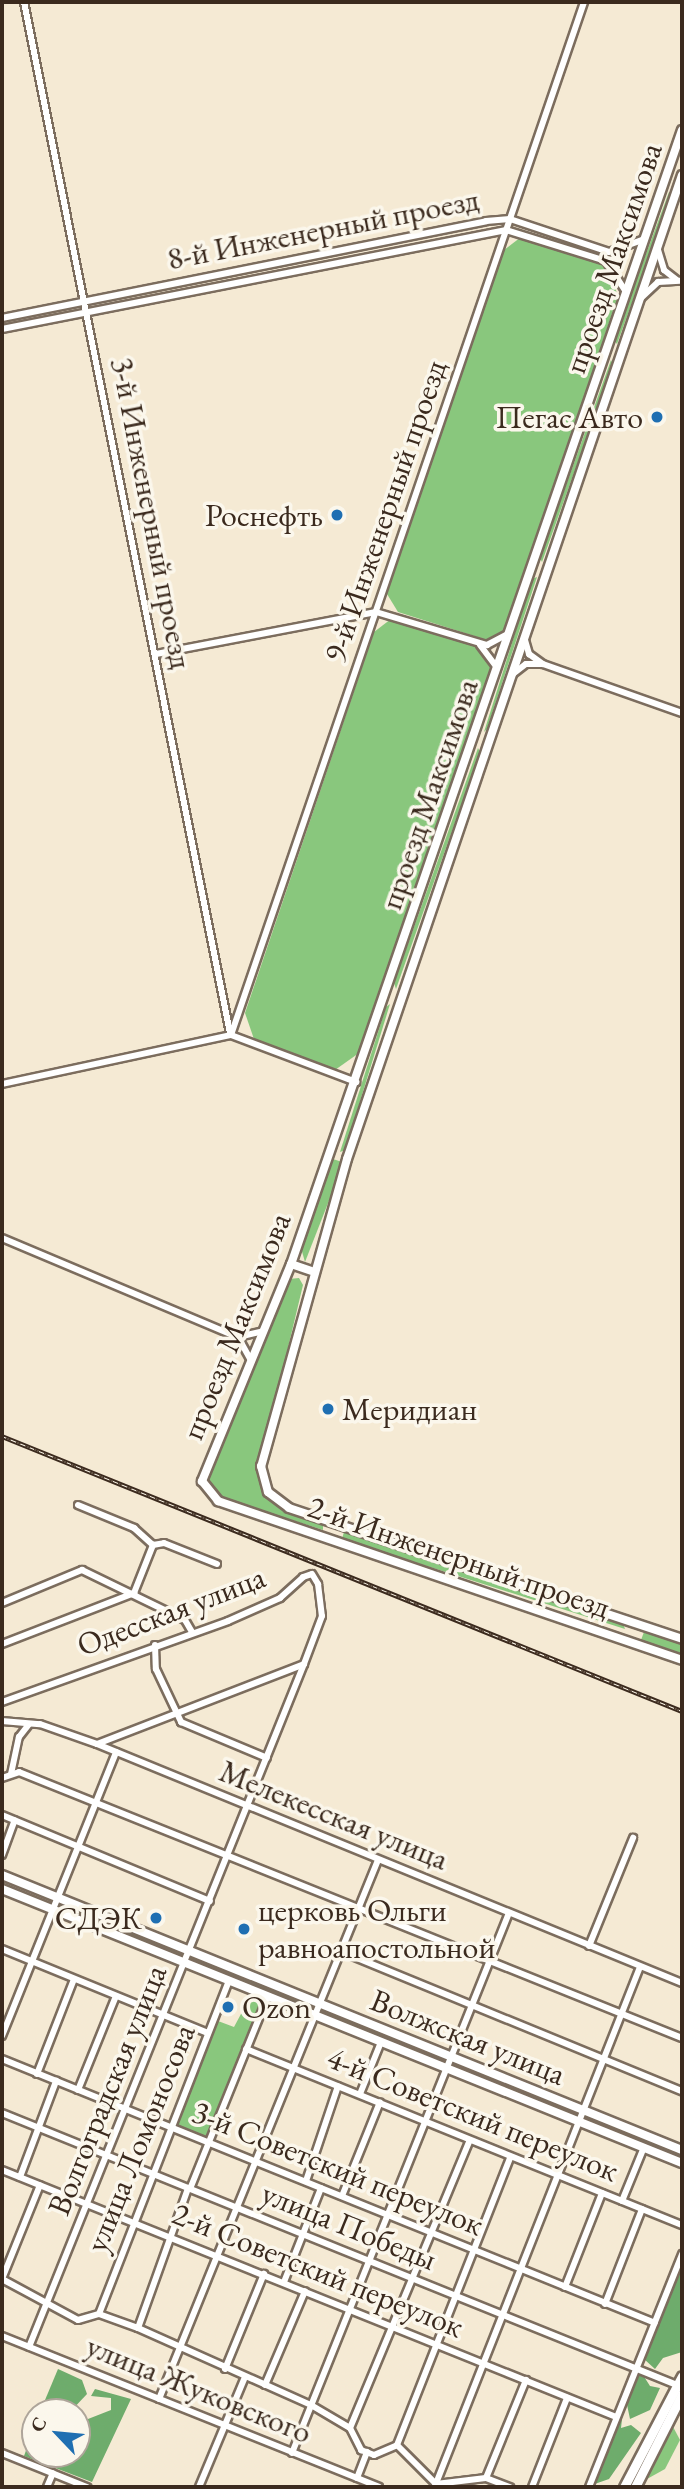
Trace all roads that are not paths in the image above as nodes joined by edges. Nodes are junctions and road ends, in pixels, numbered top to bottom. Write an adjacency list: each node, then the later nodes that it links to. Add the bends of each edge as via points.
1 (24, 2): 14 (street, 3-й Инженерный проезд)
2 (584, 2): 7 (street, 9-й Инженерный проезд)
3 (682, 130): 5 (main road, проезд Максимова)
4 (682, 175): 6 (main road, проезд Максимова)
5 (665, 182): 6 (main road); 9 (main road, проезд Максимова)
6 (678, 186): 10 (main road, проезд Максимова)
7 (510, 219): 8 (street, 9-й Инженерный проезд); 9 (street, 8-й Инженерный проезд, via 609,252 635,247); 14 (street, 8-й Инженерный проезд)
8 (506, 230): 12 (street, 8-й Инженерный проезд, via 606,261); 15 (street, 8-й Инженерный проезд); 22 (street, 9-й Инженерный проезд)
9 (646, 237): 12 (main road, проезд Максимова)
10 (657, 247): 11 (street, via 664,270); 13 (main road, проезд Максимова)
11 (681, 281): 13 (street, via 658,282)
12 (626, 292): 18 (main road, проезд Максимова)
13 (640, 299): 19 (main road, проезд Максимова)
14 (84, 302): 15 (street, 3-й Инженерный проезд); 16 (street, 8-й Инженерный проезд)
15 (86, 313): 17 (street, 8-й Инженерный проезд); 26 (street, 3-й Инженерный проезд)
16 (2, 318)
17 (2, 329)
18 (607, 351): 19 (main road); 20 (main road, проезд Максимова)
19 (621, 355): 21 (main road, проезд Максимова)
20 (532, 565): 21 (main road); 23 (main road, проезд Максимова)
21 (548, 570): 24 (main road, проезд Максимова)
22 (376, 612): 25 (street); 26 (street); 35 (street, 9-й Инженерный проезд)
23 (510, 631): 25 (street, via 496,643); 28 (main road, проезд Максимова)
24 (525, 639): 27 (street, via 529,654); 29 (main road, проезд Максимова)
25 (475, 642): 28 (street, via 491,654)
26 (156, 654): 35 (street, 3-й Инженерный проезд)
27 (543, 664): 29 (street, via 526,664); 30 (street)
28 (497, 670): 31 (main road, проезд Максимова)
29 (513, 674): 32 (main road, проезд Максимова)
30 (682, 713)
31 (473, 739): 32 (main road); 33 (main road, проезд Максимова)
32 (490, 745): 34 (main road, проезд Максимова)
33 (386, 995): 34 (main road); 36 (main road, проезд Максимова)
34 (401, 1000): 39 (main road, проезд Максимова)
35 (231, 1035): 36 (street); 37 (street)
36 (356, 1082): 38 (main road, проезд Максимова)
37 (2, 1084)
38 (330, 1153): 39 (main road); 41 (main road, проезд Максимова)
39 (347, 1159): 42 (main road, проезд Максимова)
40 (2, 1238): 44 (street)
41 (291, 1264): 42 (main road); 43 (main road, проезд Максимова)
42 (312, 1271): 48 (main road, проезд Максимова, via 262,1457 266,1488)
43 (264, 1331): 44 (street); 45 (main road, проезд Максимова)
44 (238, 1337): 45 (street)
45 (251, 1360): 46 (main road, проезд Максимова, via 204,1468 203,1488)
46 (218, 1501): 50 (main road, 2-й Инженерный проезд)
47 (78, 1505): 51 (street, via 134,1528)
48 (289, 1508): 49 (main road, 2-й Инженерный проезд)
49 (336, 1525): 50 (main road); 56 (main road, 2-й Инженерный проезд)
50 (331, 1539): 59 (main road, 2-й Инженерный проезд)
51 (153, 1545): 52 (street, via 164,1543); 53 (street)
52 (217, 1564)
53 (134, 1593): 54 (street, via 82,1570); 57 (street, via 185,1620); 60 (street)
54 (2, 1603)
55 (321, 1616): 57 (street, Одесская улица, via 312,1574 280,1598); 63 (street, Волгоградская улица)
56 (636, 1625): 58 (main road, 2-й Инженерный проезд); 59 (main road)
57 (192, 1632): 61 (street, Одесская улица)
58 (682, 1639)
59 (630, 1641): 62 (main road, 2-й Инженерный проезд)
60 (2, 1644)
61 (155, 1645): 64 (street, Одесская улица); 65 (street, via 156,1669)
62 (682, 1660)
63 (304, 1664): 65 (street); 70 (street, Волгоградская улица)
64 (2, 1702)
65 (175, 1714): 68 (street); 70 (street)
66 (2, 1721): 67 (street, Мелекесская улица)
67 (29, 1724): 68 (street, Мелекесская улица); 71 (street, via 19,1737)
68 (97, 1744): 69 (street, Мелекесская улица)
69 (116, 1752): 73 (street); 74 (street, Мелекесская улица)
70 (267, 1758): 74 (street, Волгоградская улица)
71 (11, 1774): 72 (street); 73 (street, via 19,1772)
72 (2, 1778)
73 (96, 1802): 78 (street); 80 (street)
74 (247, 1807): 80 (street, Волгоградская улица); 81 (street, Мелекесская улица)
75 (2, 1815): 76 (street)
76 (15, 1820): 78 (street); 79 (street)
77 (633, 1838): 89 (street)
78 (79, 1846): 84 (street); 85 (street)
79 (2, 1855)
80 (228, 1855): 85 (street, Волгоградская улица); 86 (street)
81 (378, 1860): 86 (street); 88 (street, Мелекесская улица)
82 (2, 1875): 84 (main road, Волжская улица)
83 (2, 1889): 87 (main road, Волжская улица)
84 (58, 1898): 87 (street); 91 (main road, Волжская улица)
85 (210, 1900): 91 (street, Волгоградская улица)
86 (358, 1907): 92 (street); 93 (street)
87 (54, 1910): 94 (street); 95 (main road, Волжская улица)
88 (509, 1913): 89 (street, Мелекесская улица); 93 (street)
89 (589, 1946): 96 (street, Мелекесская улица)
90 (2, 1950): 94 (street)
91 (190, 1951): 95 (street, Волгоградская улица); 102 (main road, Волжская улица)
92 (340, 1951): 102 (street); 103 (street)
93 (490, 1960): 103 (street); 104 (street)
94 (32, 1962): 97 (street); 108 (street)
95 (185, 1963): 98 (main road, Волжская улица); 105 (street, Волгоградская улица)
96 (640, 1967): 99 (street, Мелекесская улица); 104 (street)
97 (74, 1979): 100 (street); 117 (street)
98 (229, 1981): 101 (main road, Волжская улица); 107 (street, улица Ломоносова)
99 (682, 1983)
100 (116, 1996): 105 (street); 120 (street)
101 (268, 1996): 106 (main road, Волжская улица); 111 (street, улица Ломоносова)
102 (320, 2003): 106 (street); 112 (main road, Волжская улица)
103 (473, 2006): 112 (street); 113 (street)
104 (621, 2013): 109 (street); 113 (street)
105 (164, 2015): 107 (street); 124 (street, Волгоградская улица)
106 (315, 2015): 110 (main road, Волжская улица); 115 (street)
107 (208, 2033): 129 (street, улица Ломоносова)
108 (2, 2036)
109 (682, 2038)
110 (381, 2042): 116 (main road, Волжская улица); 122 (street)
111 (246, 2049): 115 (street, 4-й Советский переулок); 132 (street, улица Ломоносова)
112 (453, 2056): 116 (street); 125 (main road, Волжская улица)
113 (603, 2058): 121 (street); 125 (street)
114 (2, 2059): 117 (street, 3-й Советский переулок)
115 (293, 2068): 119 (street, 4-й Советский переулок); 137 (street)
116 (448, 2069): 127 (street); 128 (main road, Волжская улица)
117 (37, 2074): 118 (street, 3-й Советский переулок)
118 (56, 2081): 120 (street, 3-й Советский переулок); 130 (street)
119 (338, 2086): 122 (street, 4-й Советский переулок); 143 (street)
120 (78, 2090): 124 (street, 3-й Советский переулок)
121 (682, 2091)
122 (360, 2094): 123 (street, 4-й Советский переулок)
123 (380, 2102): 127 (street, 4-й Советский переулок); 148 (street)
124 (127, 2108): 129 (street, 3-й Советский переулок); 135 (street, Волгоградская улица)
125 (584, 2110): 128 (street); 134 (main road, Волжская улица)
126 (2, 2113): 130 (street, улица Победы)
127 (427, 2121): 131 (street, 4-й Советский переулок); 153 (street)
128 (579, 2121): 133 (main road, Волжская улица); 141 (street)
129 (172, 2126): 132 (street, 3-й Советский переулок); 140 (street, улица Ломоносова)
130 (39, 2128): 135 (street, улица Победы); 142 (street)
131 (470, 2140): 136 (street, 4-й Советский переулок); 157 (street)
132 (209, 2142): 137 (street, 3-й Советский переулок); 145 (street, улица Ломоносова)
133 (644, 2147): 138 (main road, Волжская улица); 149 (street)
134 (682, 2150)
135 (107, 2156): 140 (street, улица Победы); 150 (street, Волгоградская улица)
136 (510, 2158): 141 (street, 4-й Советский переулок); 159 (street)
137 (256, 2161): 143 (street, 3-й Советский переулок); 151 (street)
138 (682, 2163)
139 (2, 2170): 142 (street, 2-й Советский переулок)
140 (152, 2175): 145 (street, улица Победы); 154 (street, улица Ломоносова)
141 (558, 2175): 147 (street, 4-й Советский переулок); 163 (street)
142 (20, 2177): 144 (street, 2-й Советский переулок)
143 (306, 2182): 146 (street, 3-й Советский переулок)
144 (40, 2185): 150 (street, 2-й Советский переулок); 165 (street)
145 (189, 2188): 151 (street, улица Победы); 158 (street, улица Ломоносова)
146 (321, 2188): 148 (street, 3-й Советский переулок); 156 (street)
147 (602, 2193): 149 (street, 4-й Советский переулок); 168 (street)
148 (342, 2196): 153 (street, 3-й Советский переулок)
149 (622, 2201): 152 (street, 4-й Советский переулок)
150 (87, 2204): 154 (street, 2-й Советский переулок); 171 (street, Волгоградская улица)
151 (237, 2208): 156 (street, улица Победы); 161 (street)
152 (642, 2209): 155 (street, 4-й Советский переулок); 172 (street)
153 (389, 2215): 157 (street, 3-й Советский переулок); 162 (street)
154 (131, 2221): 158 (street, 2-й Советский переулок); 174 (street, улица Ломоносова)
155 (682, 2225)
156 (303, 2234): 162 (street, улица Победы); 167 (street)
157 (433, 2234): 159 (street, 3-й Советский переулок); 166 (street)
158 (170, 2236): 161 (street, 2-й Советский переулок); 177 (street, улица Ломоносова)
159 (474, 2250): 163 (street, 3-й Советский переулок); 170 (street)
160 (682, 2254): 176 (street)
161 (217, 2255): 164 (street, 2-й Советский переулок); 182 (street)
162 (370, 2262): 166 (street, улица Победы); 173 (street)
163 (520, 2269): 168 (street, 3-й Советский переулок); 175 (street)
164 (264, 2274): 167 (street, 2-й Советский переулок); 184 (street)
165 (2, 2279): 171 (street)
166 (416, 2280): 170 (street, улица Победы); 178 (street)
167 (284, 2282): 169 (street, 2-й Советский переулок)
168 (565, 2287): 172 (street, 3-й Советский переулок)
169 (305, 2291): 173 (street, 2-й Советский переулок); 189 (street)
170 (455, 2296): 175 (street, улица Победы); 180 (street)
171 (49, 2301): 174 (street, via 78,2320); 181 (street, Волгоградская улица)
172 (605, 2304): 176 (street, 3-й Советский переулок)
173 (351, 2309): 178 (street, 2-й Советский переулок); 194 (street)
174 (99, 2314): 177 (street)
175 (501, 2315): 183 (street); 185 (street, улица Победы)
176 (655, 2323): 185 (street)
177 (138, 2328): 182 (street)
178 (396, 2328): 180 (street, 2-й Советский переулок); 197 (street)
179 (2, 2336): 181 (street, улица Жуковского)
180 (436, 2344): 183 (street, 2-й Советский переулок); 198 (street)
181 (29, 2347): 193 (street, улица Жуковского)
182 (179, 2350): 184 (street); 193 (street)
183 (483, 2364): 188 (street, 2-й Советский переулок); 205 (street)
184 (225, 2369): 187 (street)
185 (638, 2369): 190 (street, улица Победы); 195 (street)
186 (682, 2376): 190 (highway)
187 (245, 2377): 189 (street); 196 (street)
188 (526, 2380): 192 (street, 2-й Советский переулок); 203 (street)
189 (265, 2385): 194 (street)
190 (677, 2385): 213 (highway)
191 (682, 2395): 214 (highway)
192 (567, 2398): 195 (street, 2-й Советский переулок); 211 (street)
193 (159, 2399): 196 (street, улица Жуковского)
194 (311, 2405): 197 (street); 201 (street)
195 (616, 2417): 212 (street)
196 (225, 2426): 201 (street, улица Жуковского); 208 (street)
197 (351, 2428): 199 (street, via 352,2441)
198 (397, 2445): 199 (street); 205 (street)
199 (367, 2452): 204 (street)
200 (2, 2453): 202 (street)
201 (292, 2453): 204 (street, улица Жуковского)
202 (53, 2473): 206 (street); 207 (street)
203 (486, 2477): 205 (street); 210 (street)
204 (357, 2478): 209 (street, улица Жуковского)
205 (435, 2486)
206 (47, 2487)
207 (88, 2487)
208 (199, 2487)
209 (379, 2487)
210 (510, 2487)
211 (532, 2487)
212 (589, 2487)
213 (624, 2487)
214 (635, 2487)

